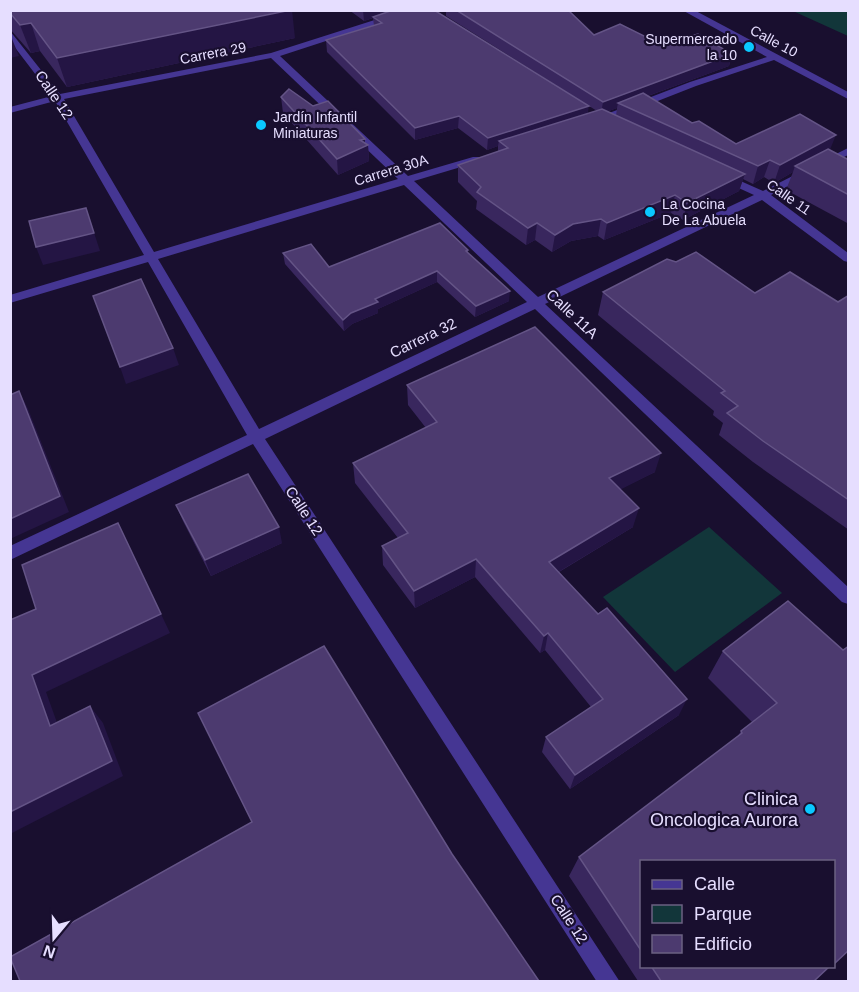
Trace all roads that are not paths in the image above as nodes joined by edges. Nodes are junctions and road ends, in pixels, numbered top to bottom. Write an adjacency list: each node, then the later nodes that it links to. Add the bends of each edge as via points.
1 (417, 10): 4 (street, Carrera 29)
2 (686, 10): 5 (street, Calle 10)
3 (10, 34): 7 (street, Calle 12)
4 (273, 55): 7 (street, Carrera 29); 13 (street, Calle 11A)
5 (775, 57): 6 (street, Calle 10); 9 (street)
6 (849, 96)
7 (58, 97): 8 (street, Carrera 29); 15 (street, Calle 12)
8 (10, 111)
9 (597, 120)
10 (849, 151): 14 (street, Carrera 32)
11 (486, 156): 13 (street, Carrera 30A)
12 (709, 170): 14 (street, Calle 11)
13 (407, 181): 15 (street, Carrera 30A); 18 (street, Calle 11A)
14 (763, 195): 16 (street, Calle 11); 18 (street, Carrera 32)
15 (150, 256): 17 (street, Carrera 30A); 19 (street, Calle 12)
16 (849, 258)
17 (10, 299)
18 (535, 302): 19 (street, Carrera 32); 21 (street, Calle 11A)
19 (256, 437): 20 (street, Carrera 32); 22 (street, Calle 12)
20 (10, 554)
21 (849, 597)
22 (610, 981)

